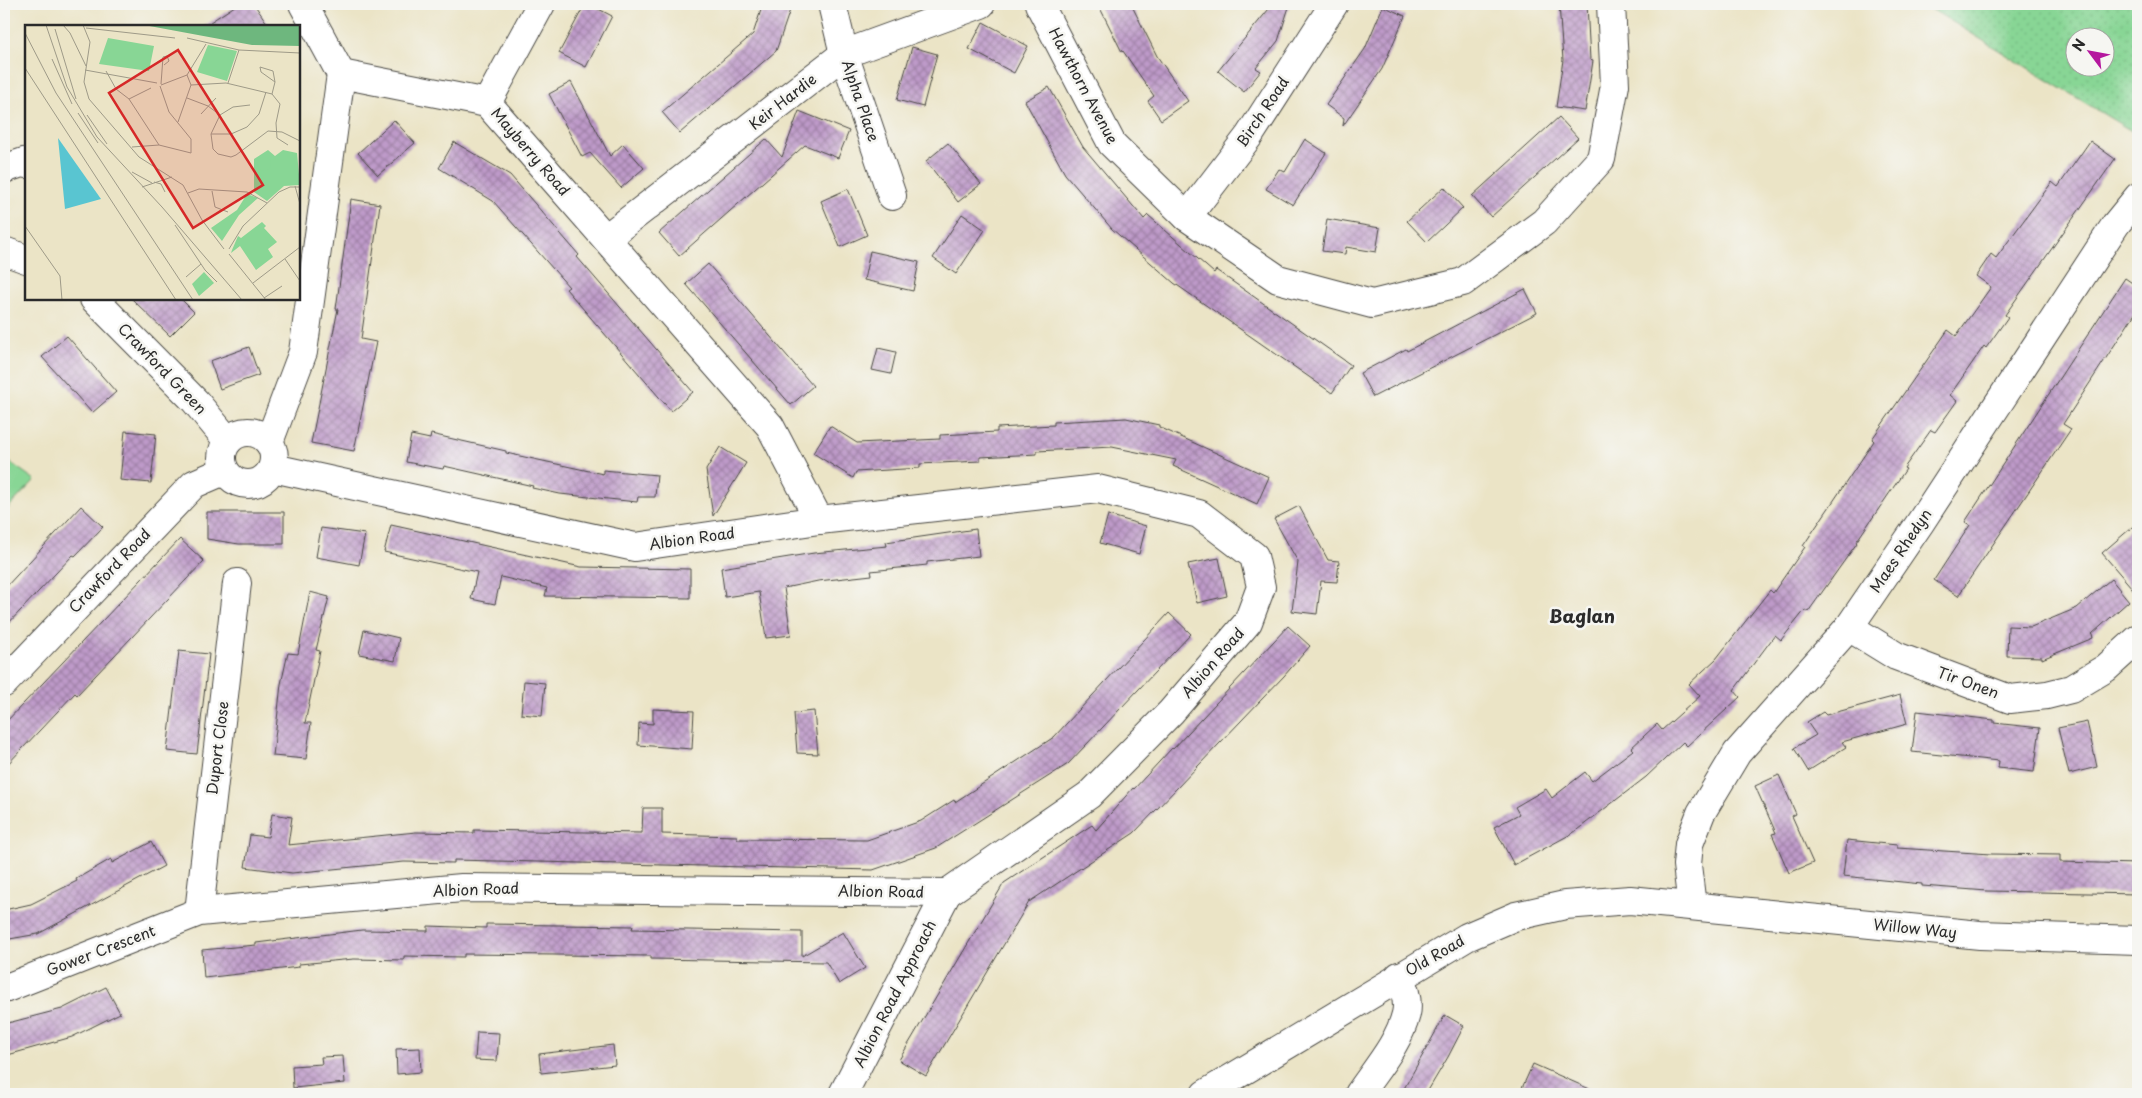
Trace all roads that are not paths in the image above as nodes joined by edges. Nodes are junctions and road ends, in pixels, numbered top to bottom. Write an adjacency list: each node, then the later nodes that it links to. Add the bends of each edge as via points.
1 (303, 4): 9 (street)
2 (541, 4): 10 (street)
3 (832, 4): 8 (street, Alpha Place)
4 (981, 4): 8 (street, Keir Hardie)
5 (1039, 4): 15 (street, Hawthorn Avenue, via 1112,144)
6 (1334, 4): 15 (street, Birch Road, via 1249,136)
7 (1611, 4): 15 (street, Hawthorn Avenue, via 1615,85 1601,159 1544,222 1462,282 1372,304 1278,279)
8 (844, 54): 13 (street, Alpha Place); 16 (street, Keir Hardie)
9 (341, 74): 10 (street, Mayberry Road); 21 (street, via 303,352 282,411)
10 (487, 103): 16 (street, Mayberry Road)
11 (25, 163): 12 (street)
12 (4, 169)
13 (892, 196)
14 (2138, 197): 25 (street, Maes Rhedyn, via 2116,224)
15 (1187, 217)
16 (606, 238): 23 (street, Mayberry Road, via 770,426)
17 (4, 251): 18 (street)
18 (25, 259)
19 (95, 300): 20 (street, Crawford Green, via 195,401)
20 (228, 441): 21 (street, via 248,431 260,434); 22 (street, via 221,460)
21 (271, 455): 22 (street, via 263,479 249,485 240,484); 23 (street, Albion Road, via 636,547)
22 (224, 471): 27 (street, Crawford Road, via 194,484)
23 (818, 520): 28 (street, Albion Road, via 1098,488 1199,514 1254,556 1261,587 1248,622 1171,712 1089,795)
24 (237, 583): 30 (street, Duport Close)
25 (1849, 627): 26 (street, Tir Onen, via 1896,656 2010,699 2071,689 2106,668); 29 (street, Maes Rhedyn, via 1737,753 1701,812 1688,851)
26 (2138, 639)
27 (4, 683)
28 (947, 893): 30 (street, Albion Road, via 462,888); 34 (street, Albion Road Approach)
29 (1692, 906): 31 (street, Willow Way, via 1980,935); 32 (street, Old Road, via 1630,900 1565,905 1516,916 1467,937)
30 (199, 912): 33 (street, Gower Crescent)
31 (2138, 940)
32 (1400, 976): 35 (street, Old Road); 36 (street, via 1406,992 1407,1013 1395,1040)
33 (4, 989)
34 (843, 1094)
35 (1205, 1094)
36 (1359, 1094)

